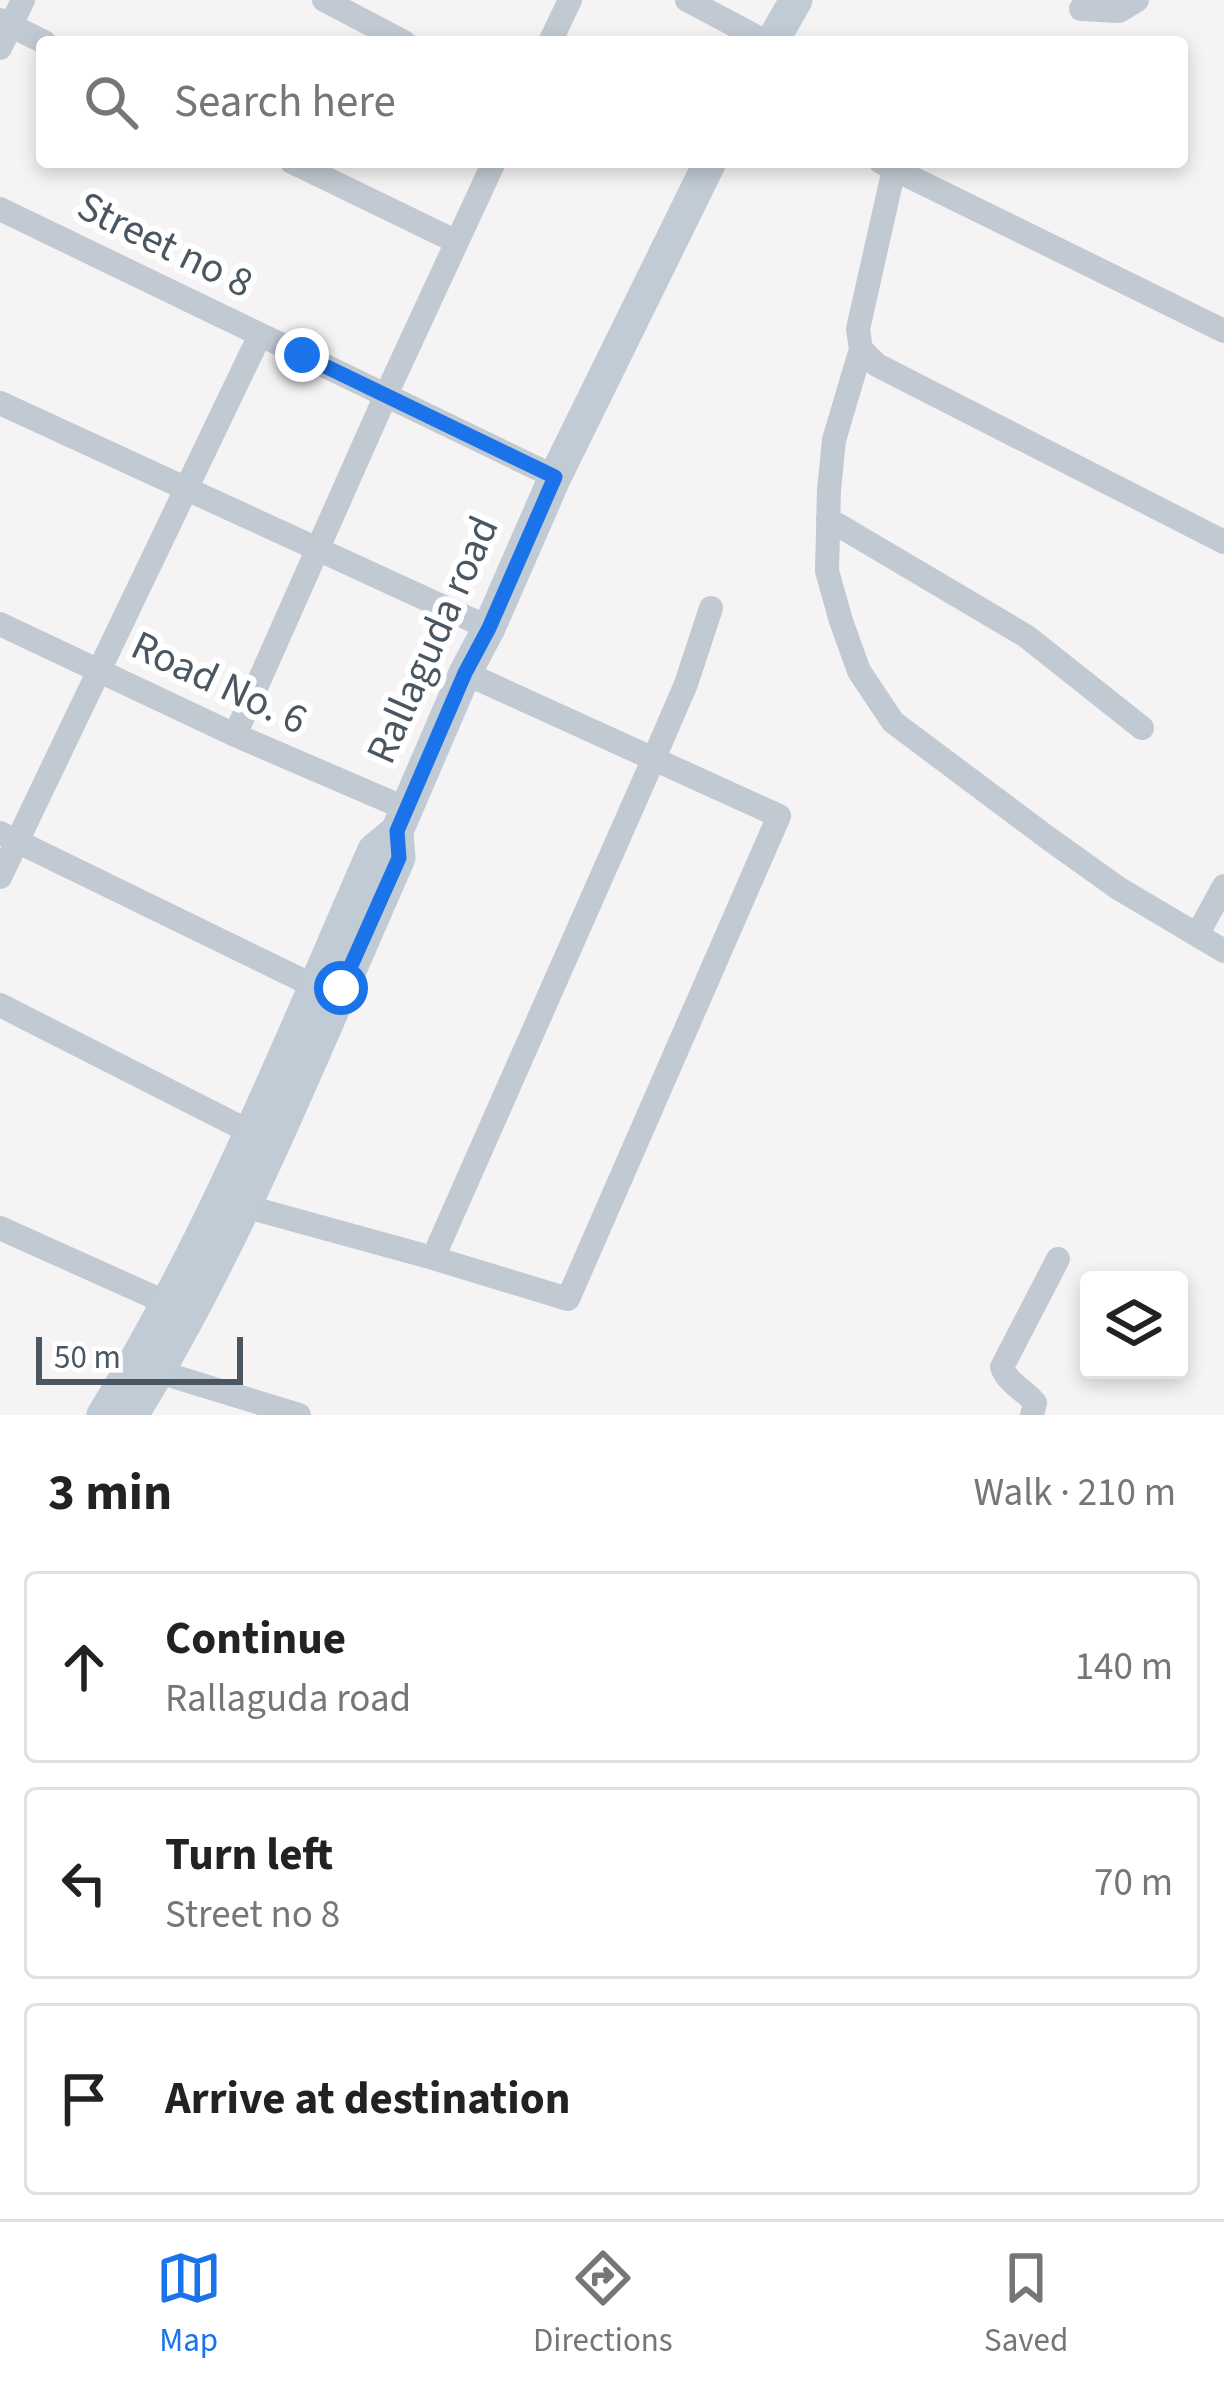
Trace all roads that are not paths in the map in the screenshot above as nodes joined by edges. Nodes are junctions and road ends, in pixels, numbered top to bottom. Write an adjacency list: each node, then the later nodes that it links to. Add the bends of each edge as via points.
1 (23, 0): 8 (street)
2 (324, 0): 9 (street)
3 (569, 0): 10 (street)
4 (687, 0): 11 (street)
5 (796, 0): 12 (main road)
6 (1138, 0): 7 (street, via 1119,11)
7 (1081, 8)
8 (4, 31): 13 (street)
9 (393, 36)
10 (553, 36)
11 (757, 36)
12 (773, 36)
13 (36, 40)
14 (304, 168): 20 (street)
15 (491, 168): 20 (street)
16 (707, 168): 26 (main road, Rallaguda road)
17 (891, 168): 23 (street, via 858,329)
18 (900, 168): 21 (street)
19 (0, 209): 22 (street, Street no 8)
20 (457, 242): 24 (street)
21 (1224, 331)
22 (260, 334): 24 (street, Street no 8); 27 (street)
23 (861, 349): 28 (street, via 834,440); 29 (street, via 877,365)
24 (386, 395): 26 (street, Street no 8); 30 (street)
25 (0, 404): 27 (street)
26 (555, 477): 33 (main road, Rallaguda road)
27 (186, 488): 30 (street); 34 (street)
28 (828, 519): 36 (street, via 1026,636); 43 (street, via 827,571 841,621 893,722 1118,888)
29 (1224, 542)
30 (317, 547): 33 (street); 37 (street)
31 (711, 608): 38 (street)
32 (0, 624): 34 (street, Road No. 6)
33 (489, 628): 35 (main road, Rallaguda road)
34 (100, 671): 37 (street, Road No. 6); 39 (street)
35 (465, 673): 38 (street); 40 (main road, Rallaguda road)
36 (1142, 728)
37 (235, 735): 40 (street, Road No. 6)
38 (654, 758): 50 (street); 50 (street, via 779,816 568,1299)
39 (9, 837): 41 (street); 45 (street)
40 (394, 837): 45 (main road, Rallaguda road); 48 (main road, Rallaguda road)
41 (0, 877)
42 (1224, 886): 43 (street)
43 (1197, 935): 44 (street)
44 (1224, 951)
45 (314, 986): 47 (main road, Rallaguda road)
46 (0, 1005): 47 (street)
47 (252, 1133): 52 (main road, Rallaguda road)
48 (244, 1206): 50 (street); 53 (main road, Rallaguda road)
49 (0, 1228): 52 (street)
50 (434, 1258)
51 (1058, 1259): 57 (street, via 1002,1367 1035,1403)
52 (167, 1304): 54 (main road, Rallaguda road)
53 (159, 1372): 55 (main road, Rallaguda road); 56 (street)
54 (103, 1415)
55 (132, 1415)
56 (299, 1415)
57 (1032, 1415)

